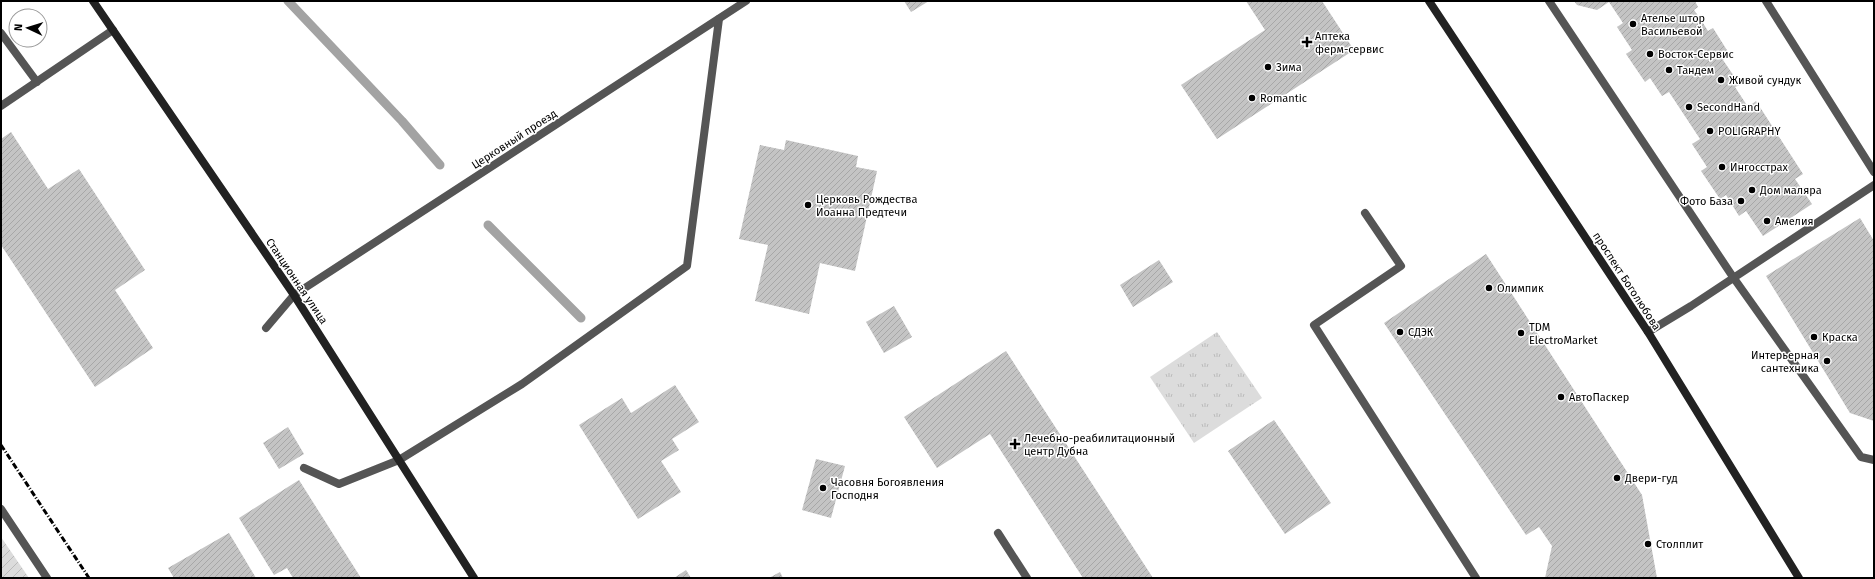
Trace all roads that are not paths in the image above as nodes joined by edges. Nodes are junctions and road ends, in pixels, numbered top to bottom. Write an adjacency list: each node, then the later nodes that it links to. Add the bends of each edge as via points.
1 (92, 1): 7 (main road, Станционная улица)
2 (746, 1): 6 (street, Церковный проезд)
3 (1429, 1): 17 (main road, проспект Боголюбова)
4 (1549, 1): 14 (street)
5 (1766, 1): 11 (street)
6 (719, 19): 15 (street, Церковный проезд); 18 (street, via 687,266 522,384)
7 (113, 30): 9 (street); 15 (main road, Станционная улица)
8 (1, 33): 9 (street)
9 (37, 82): 10 (street)
10 (1, 106)
11 (1874, 172)
12 (1874, 185): 14 (street)
13 (1365, 213): 26 (street, via 1401,266 1314,325)
14 (1733, 277): 17 (street); 19 (street, via 1861,457)
15 (294, 295): 16 (street, Церковный проезд); 18 (main road, Станционная улица)
16 (266, 328)
17 (1648, 332): 27 (main road, проспект Боголюбова)
18 (399, 460): 20 (street, via 340,484); 24 (main road, Станционная улица)
19 (1874, 460)
20 (304, 468)
21 (1, 509): 23 (street)
22 (998, 533): 25 (street)
23 (47, 578)
24 (474, 578)
25 (1027, 578)
26 (1476, 578)
27 (1799, 578)

